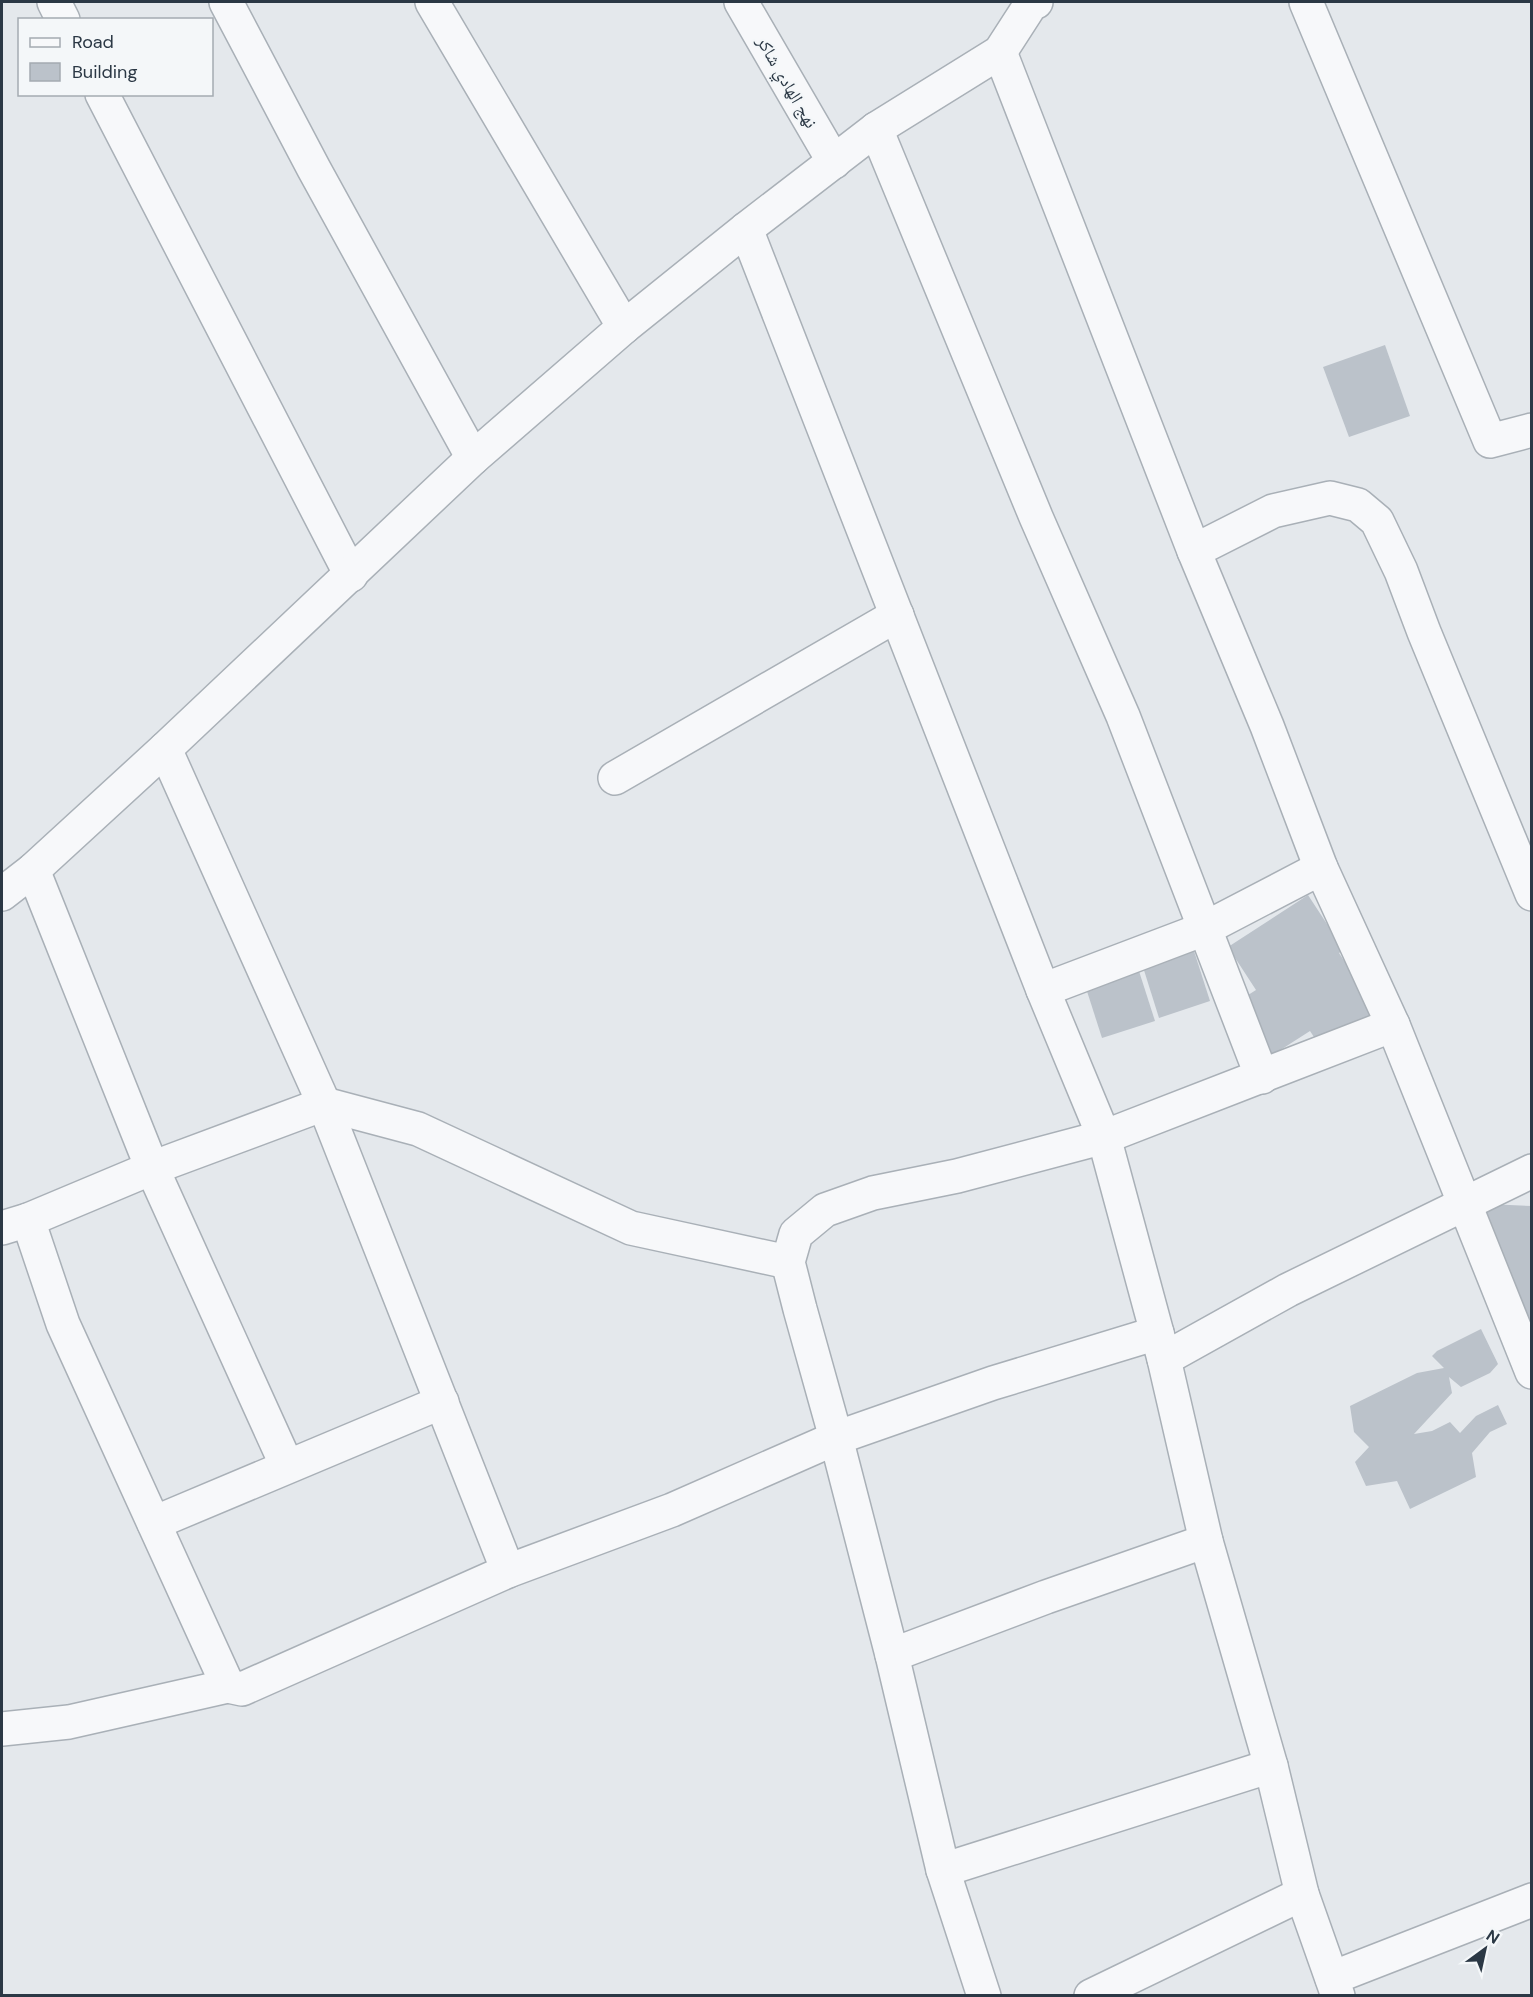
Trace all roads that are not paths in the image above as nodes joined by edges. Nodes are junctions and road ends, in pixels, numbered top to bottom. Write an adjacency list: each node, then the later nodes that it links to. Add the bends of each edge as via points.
1 (54, 2): 7 (street)
2 (226, 2): 15 (street)
3 (432, 2): 13 (street)
4 (741, 2): 11 (street, نهج الهادي شاكر)
5 (1032, 2): 8 (street)
6 (1306, 2): 14 (street, via 1490,441)
7 (62, 18)
8 (1000, 52): 10 (street); 16 (street)
9 (103, 96): 17 (street)
10 (876, 129): 11 (street); 25 (street, via 1122,716)
11 (834, 162): 12 (street)
12 (746, 229): 13 (street); 18 (street)
13 (624, 327): 15 (street)
14 (1532, 430)
15 (473, 458): 17 (street)
16 (1194, 550): 21 (street); 24 (street, via 1273,512 1330,498 1358,505 1377,521 1401,570)
17 (351, 575): 19 (street)
18 (897, 615): 20 (street); 26 (street)
19 (165, 749): 22 (street); 29 (street)
20 (615, 778)
21 (1321, 868): 25 (street); 27 (street)
22 (33, 870): 23 (street); 31 (street)
23 (2, 894)
24 (1532, 894)
25 (1204, 929): 26 (street); 28 (street)
26 (1043, 990): 30 (street)
27 (1393, 1025): 28 (street); 33 (street)
28 (1262, 1077): 30 (street)
29 (324, 1104): 31 (street); 35 (street, via 418,1129 631,1228); 38 (street)
30 (1104, 1137): 35 (street, via 957,1176 873,1193 825,1210 796,1234); 36 (street)
31 (152, 1168): 34 (street); 40 (street)
32 (1532, 1171): 33 (street)
33 (1465, 1203): 36 (street, via 1288,1290); 37 (street)
34 (15, 1224): 41 (street)
35 (788, 1262): 39 (street)
36 (1160, 1346): 39 (street, via 993,1383); 42 (street)
37 (1532, 1372)
38 (442, 1402): 40 (street); 43 (street)
39 (836, 1438): 43 (street, via 672,1510); 44 (street)
40 (287, 1466): 41 (street)
41 (154, 1523): 45 (street)
42 (1206, 1541): 44 (street); 47 (street)
43 (508, 1571): 45 (street, via 242,1689)
44 (892, 1655): 48 (street)
45 (228, 1686): 46 (street, via 69,1722)
46 (2, 1729)
47 (1271, 1766): 48 (street); 49 (street)
48 (943, 1870): 52 (street)
49 (1302, 1894): 51 (street); 53 (street)
50 (1532, 1900): 51 (street)
51 (1335, 1987)
52 (984, 1995)
53 (1091, 1995)

